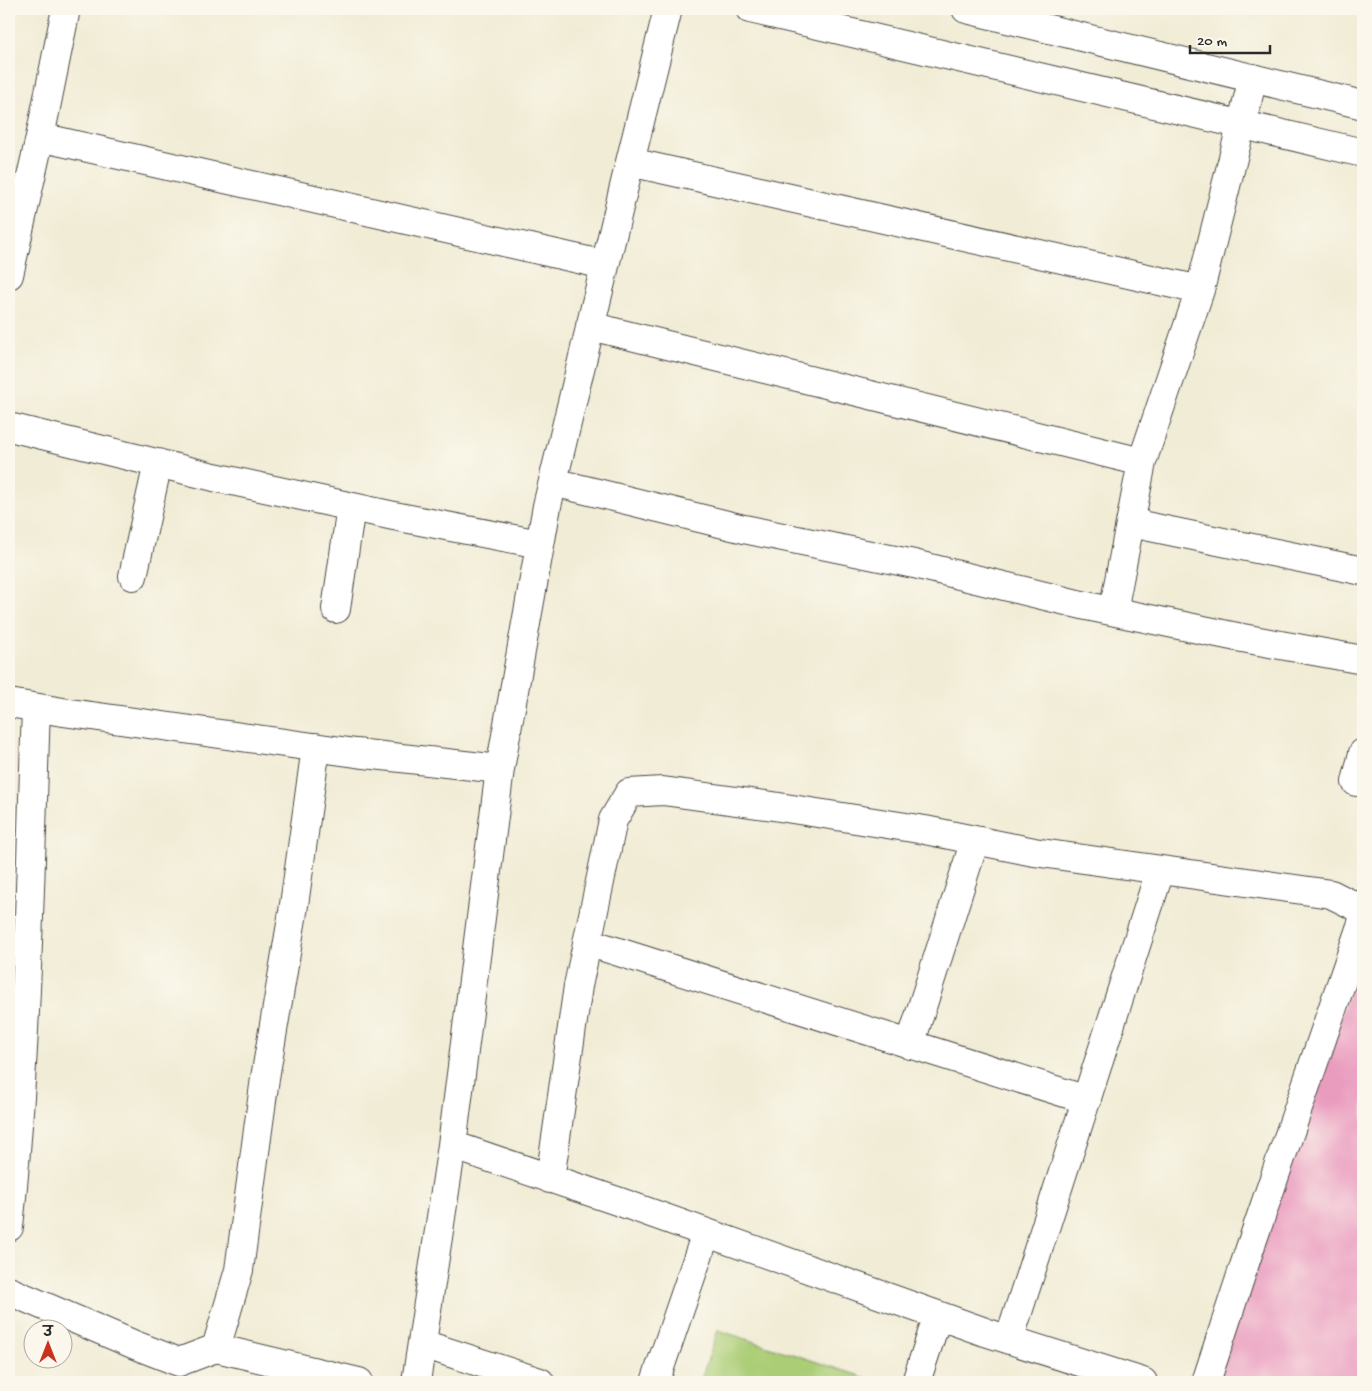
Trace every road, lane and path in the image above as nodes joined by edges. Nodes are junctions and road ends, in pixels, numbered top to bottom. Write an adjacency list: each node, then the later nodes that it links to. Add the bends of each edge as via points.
1 (668, 9): 10 (street)
2 (750, 9): 7 (street)
3 (966, 9): 5 (street)
4 (65, 14): 8 (street)
5 (1253, 78): 6 (street); 7 (street)
6 (1363, 105)
7 (1242, 124): 9 (street); 13 (street)
8 (40, 137): 11 (street); 12 (street)
9 (1363, 153)
10 (630, 162): 11 (street); 13 (street)
11 (605, 265): 14 (street)
12 (10, 268)
13 (1200, 290): 16 (street)
14 (590, 326): 16 (street); 18 (street)
15 (9, 427): 17 (street)
16 (1142, 462): 20 (street)
17 (158, 463): 19 (street); 23 (street)
18 (553, 482): 21 (street); 25 (street, via 744,529 914,564)
19 (351, 507): 21 (street); 24 (street)
20 (1130, 523): 22 (street); 25 (street)
21 (540, 544): 31 (street)
22 (1363, 571)
23 (133, 576)
24 (336, 609)
25 (1113, 611): 26 (street)
26 (1363, 660)
27 (9, 703): 28 (street)
28 (36, 708): 29 (street); 43 (street, via 16,1156)
29 (316, 747): 31 (street); 49 (street, via 239,1270)
30 (1363, 753): 32 (street)
31 (500, 768): 41 (street)
32 (1356, 782)
33 (975, 840): 34 (street); 37 (street, via 754,803 663,791 629,793 613,820); 39 (street)
34 (1160, 870): 35 (street, via 1332,894); 40 (street)
35 (1363, 910)
36 (1363, 920): 38 (street)
37 (587, 942): 39 (street); 42 (street)
38 (1359, 948): 56 (street, via 1249,1250)
39 (910, 1045): 40 (street)
40 (1086, 1100): 47 (street)
41 (452, 1145): 42 (street); 48 (street)
42 (550, 1179): 44 (street)
43 (9, 1227)
44 (706, 1233): 46 (street); 53 (street)
45 (9, 1291): 49 (street, via 179,1362)
46 (938, 1316): 47 (street); 54 (street)
47 (1009, 1340): 55 (street)
48 (423, 1344): 51 (street); 52 (street)
49 (216, 1348): 50 (street)
50 (359, 1382)
51 (416, 1382)
52 (540, 1382)
53 (655, 1382)
54 (916, 1382)
55 (1143, 1382)
56 (1206, 1382)

